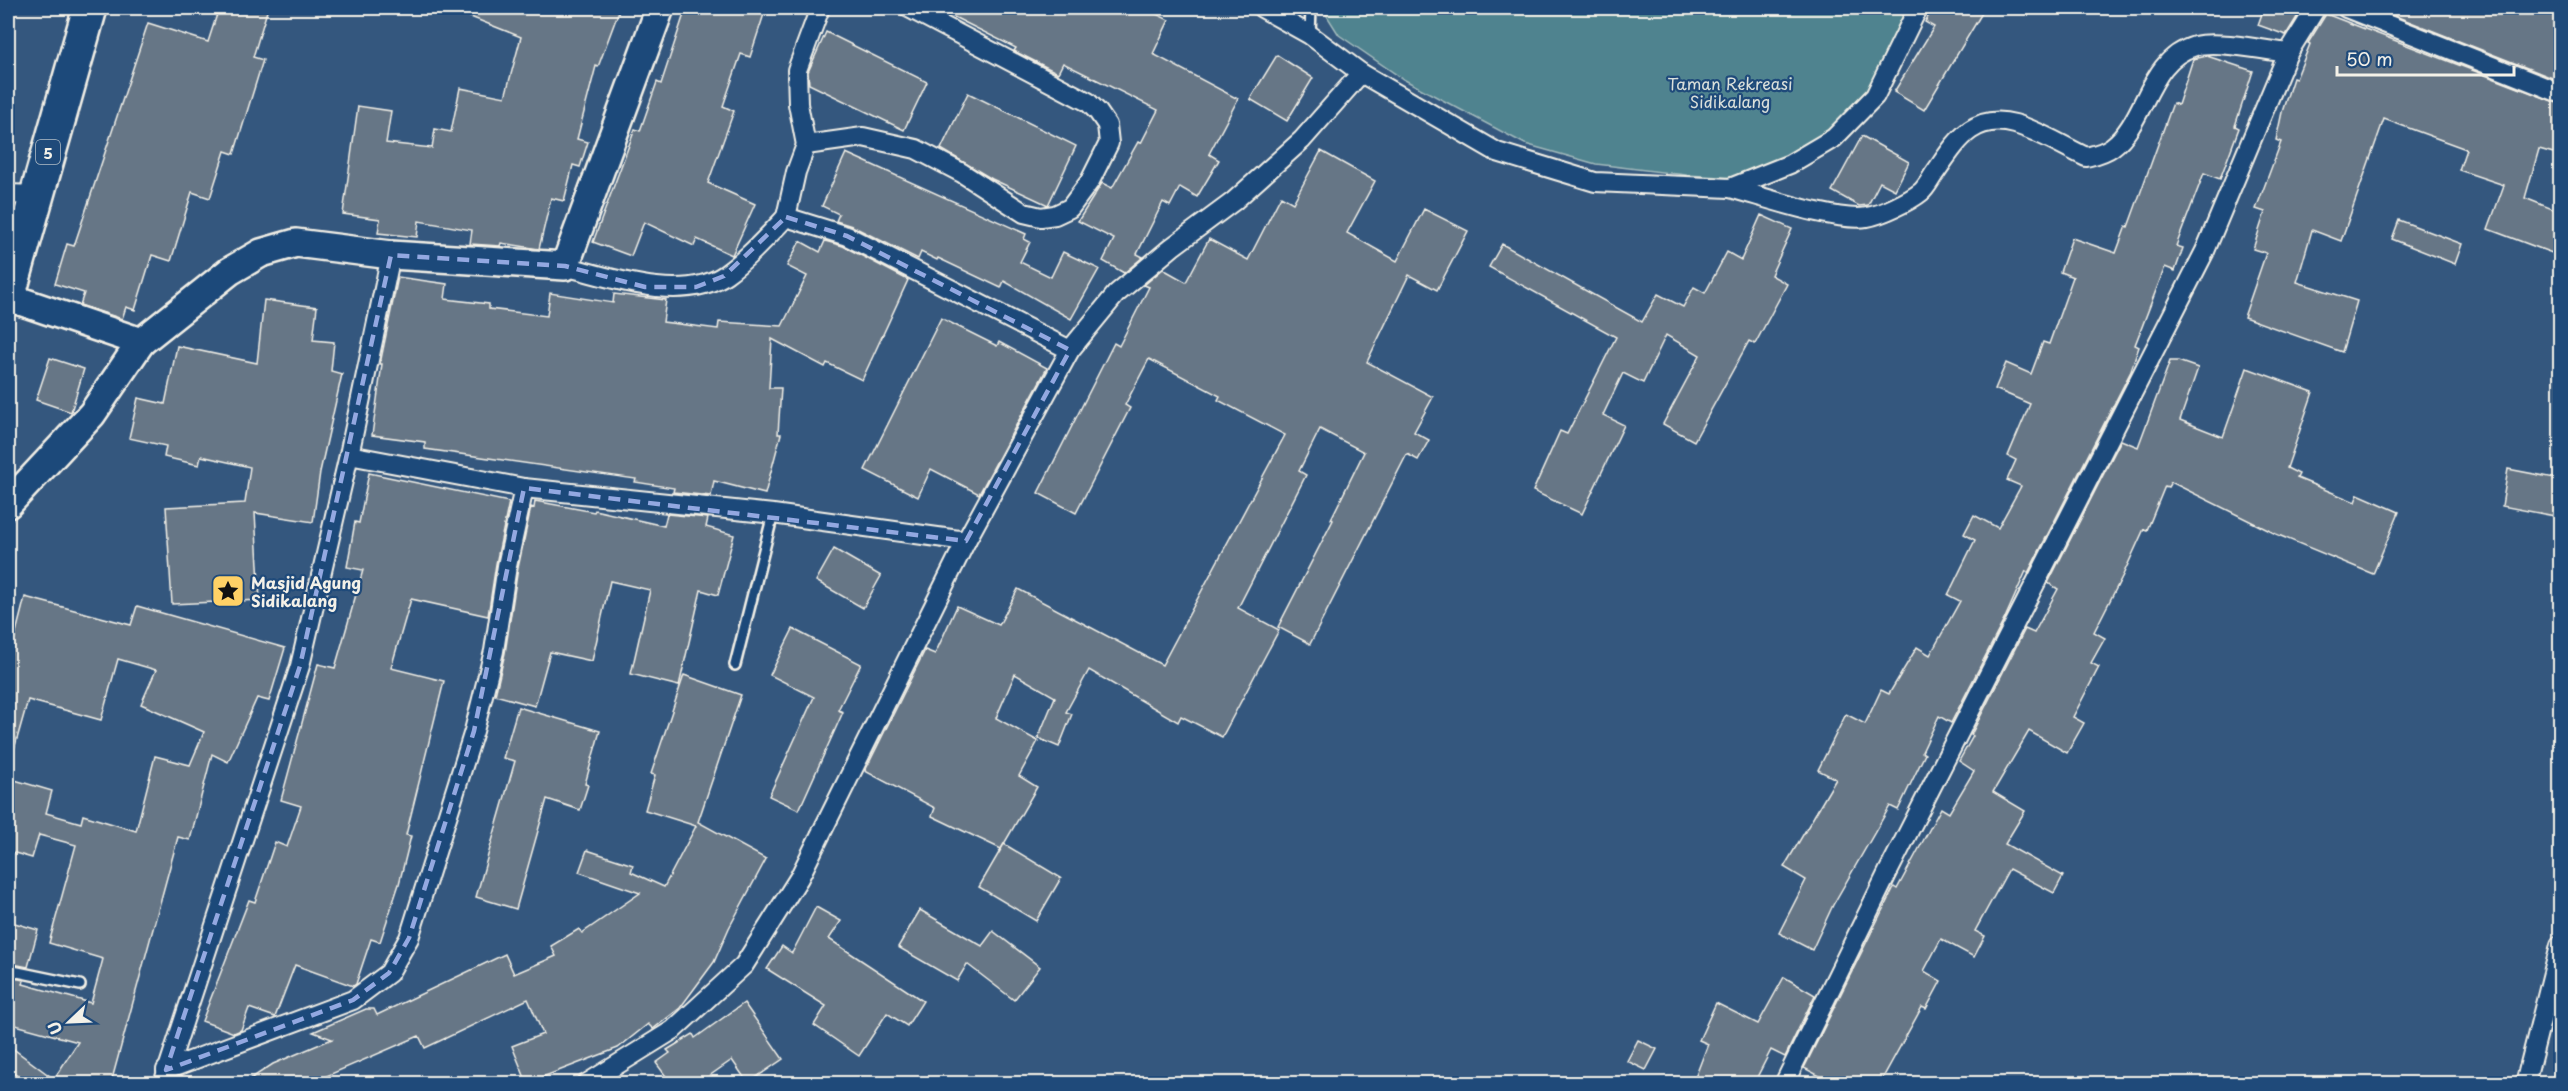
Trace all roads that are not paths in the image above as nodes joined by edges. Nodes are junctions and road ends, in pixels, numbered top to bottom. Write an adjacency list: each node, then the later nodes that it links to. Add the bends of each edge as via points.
1 (90, 8): 16 (highway, 5)
2 (660, 8): 19 (street)
3 (820, 8): 14 (street, via 797,70 798,104)
4 (909, 8): 14 (street, via 1088,102 1098,111 1107,125 1109,143 1090,181 1070,208 1041,217 1024,213 916,149 863,137)
5 (1262, 8): 10 (street)
6 (1311, 8): 10 (lane)
7 (1918, 8): 15 (street, via 1875,96 1834,138 1790,164)
8 (2316, 8): 11 (street)
9 (2346, 8): 13 (street)
10 (1310, 35): 12 (street)
11 (2288, 53): 15 (street, via 2197,45 2178,53 2163,67 2123,137 2111,148 2086,157 2017,124 1982,122 1967,131 1922,192 1867,218 1839,217); 34 (street, via 2205,251)
12 (1361, 73): 15 (street, via 1497,152 1595,182); 22 (street, via 1302,140 1234,201 1116,294)
13 (2560, 93)
14 (806, 145): 17 (street)
15 (1730, 188)
16 (21, 194): 20 (highway, 5)
17 (786, 217): 19 (street, via 724,276 696,286 645,286); 22 (street, via 848,236)
18 (391, 255): 19 (street); 21 (street, via 296,243 261,253 230,271); 23 (street)
19 (565, 266)
20 (8, 297): 21 (street)
21 (141, 342): 25 (street, via 92,414)
22 (1070, 350): 27 (street)
23 (349, 455): 24 (street); 32 (street, via 300,666)
24 (524, 488): 26 (street); 32 (street, via 494,651 474,731 409,938 389,973 353,1000)
25 (8, 504)
26 (773, 514): 27 (street); 28 (lane)
27 (966, 541): 33 (street, via 799,878 744,965 673,1030)
28 (735, 665)
29 (2560, 945): 35 (street)
30 (8, 970): 31 (lane)
31 (80, 986)
32 (164, 1077)
33 (586, 1083)
34 (1784, 1083)
35 (2525, 1083)

